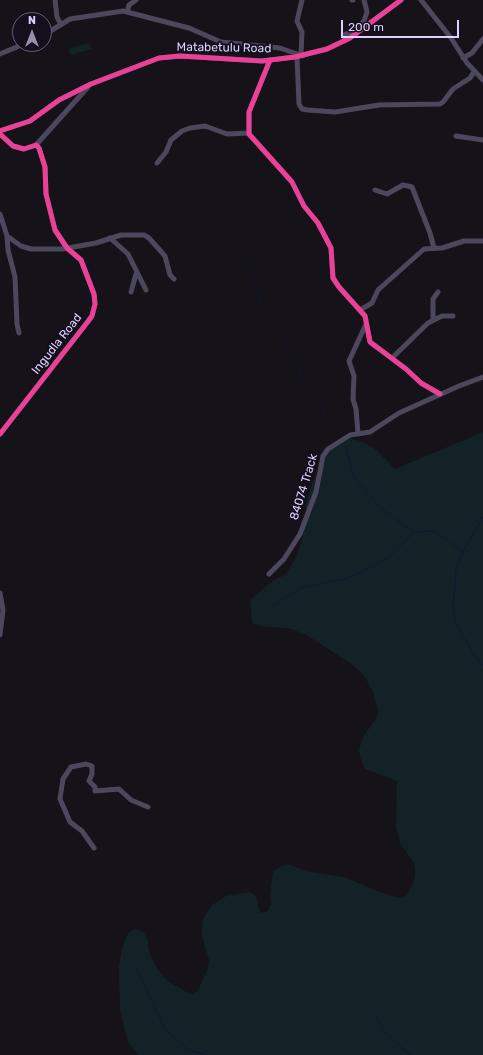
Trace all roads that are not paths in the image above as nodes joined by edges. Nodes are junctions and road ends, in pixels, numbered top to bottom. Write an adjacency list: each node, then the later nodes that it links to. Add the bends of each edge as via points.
1 (55, 0): 8 (street)
2 (136, 0): 7 (street, via 129,5)
3 (302, 0): 14 (street, via 298,21 302,32)
4 (364, 0): 11 (street, via 367,12 364,21 344,35)
5 (401, 0): 11 (street, Matabetulu Road)
6 (421, 0): 15 (street)
7 (128, 12): 8 (street, via 76,17); 14 (street, via 189,28 221,42 280,48)
8 (61, 24): 9 (street)
9 (52, 30)
10 (483, 39): 15 (street, via 472,53)
11 (345, 41): 14 (street, Matabetulu Road, via 328,49)
12 (12, 49): 13 (street)
13 (0, 54)
14 (300, 56): 16 (street, Matabetulu Road); 17 (street, via 298,104 302,109 308,110 335,112 380,105 440,104 453,89 470,78)
15 (464, 58): 17 (street)
16 (270, 60): 19 (street, Matabetulu Road, via 180,56 160,58); 21 (street, via 250,108)
17 (474, 72): 18 (street)
18 (483, 80)
19 (91, 84): 20 (street, Matabetulu Road, via 59,100 30,120); 24 (street)
20 (0, 133): 24 (street, via 13,146 30,148)
21 (249, 133): 25 (street, via 226,134 205,126 186,130 171,140); 38 (street, via 292,182 304,206 318,223 331,248 335,283)
22 (456, 136): 23 (street)
23 (483, 140)
24 (36, 145): 31 (street, Ingudla Road, via 45,167 46,194 55,230)
25 (157, 163)
26 (375, 190): 32 (street, via 387,194 403,185 412,187)
27 (0, 214): 28 (street)
28 (7, 236): 31 (street, via 21,246 31,249); 42 (street, via 8,250 16,277)
29 (110, 238): 31 (street); 33 (street, via 128,254); 34 (street, via 140,234 149,238 165,256 170,275)
30 (483, 241): 32 (street, via 464,241)
31 (67, 248): 47 (street, Ingudla Road, via 83,263 95,298 93,312)
32 (434, 248): 38 (street, via 424,249 408,261 378,290 372,303)
33 (136, 274): 35 (street); 36 (street)
34 (174, 279)
35 (146, 290)
36 (131, 292)
37 (438, 292): 40 (street, via 433,299)
38 (360, 310): 41 (street, via 365,316)
39 (452, 316): 40 (street, via 442,316)
40 (433, 320): 43 (street, via 416,333)
41 (366, 323): 43 (street, via 370,342); 46 (street, via 349,361 354,376 353,399)
42 (19, 332)
43 (392, 358): 45 (street, via 421,383)
44 (483, 377): 45 (street, 84074 Track)
45 (440, 394): 46 (street, 84074 Track, via 399,413 370,432)
46 (358, 433): 48 (street, 84074 Track, via 345,437 328,449 323,456 316,492 300,534 284,559)
47 (0, 434)
48 (269, 574)
49 (0, 594): 50 (street, via 3,610)
50 (0, 635)
51 (148, 807): 52 (street, via 131,800 119,789 95,791 95,787 89,781 92,766 86,764 71,767 64,779 60,799 70,822 82,832)
52 (94, 848)

